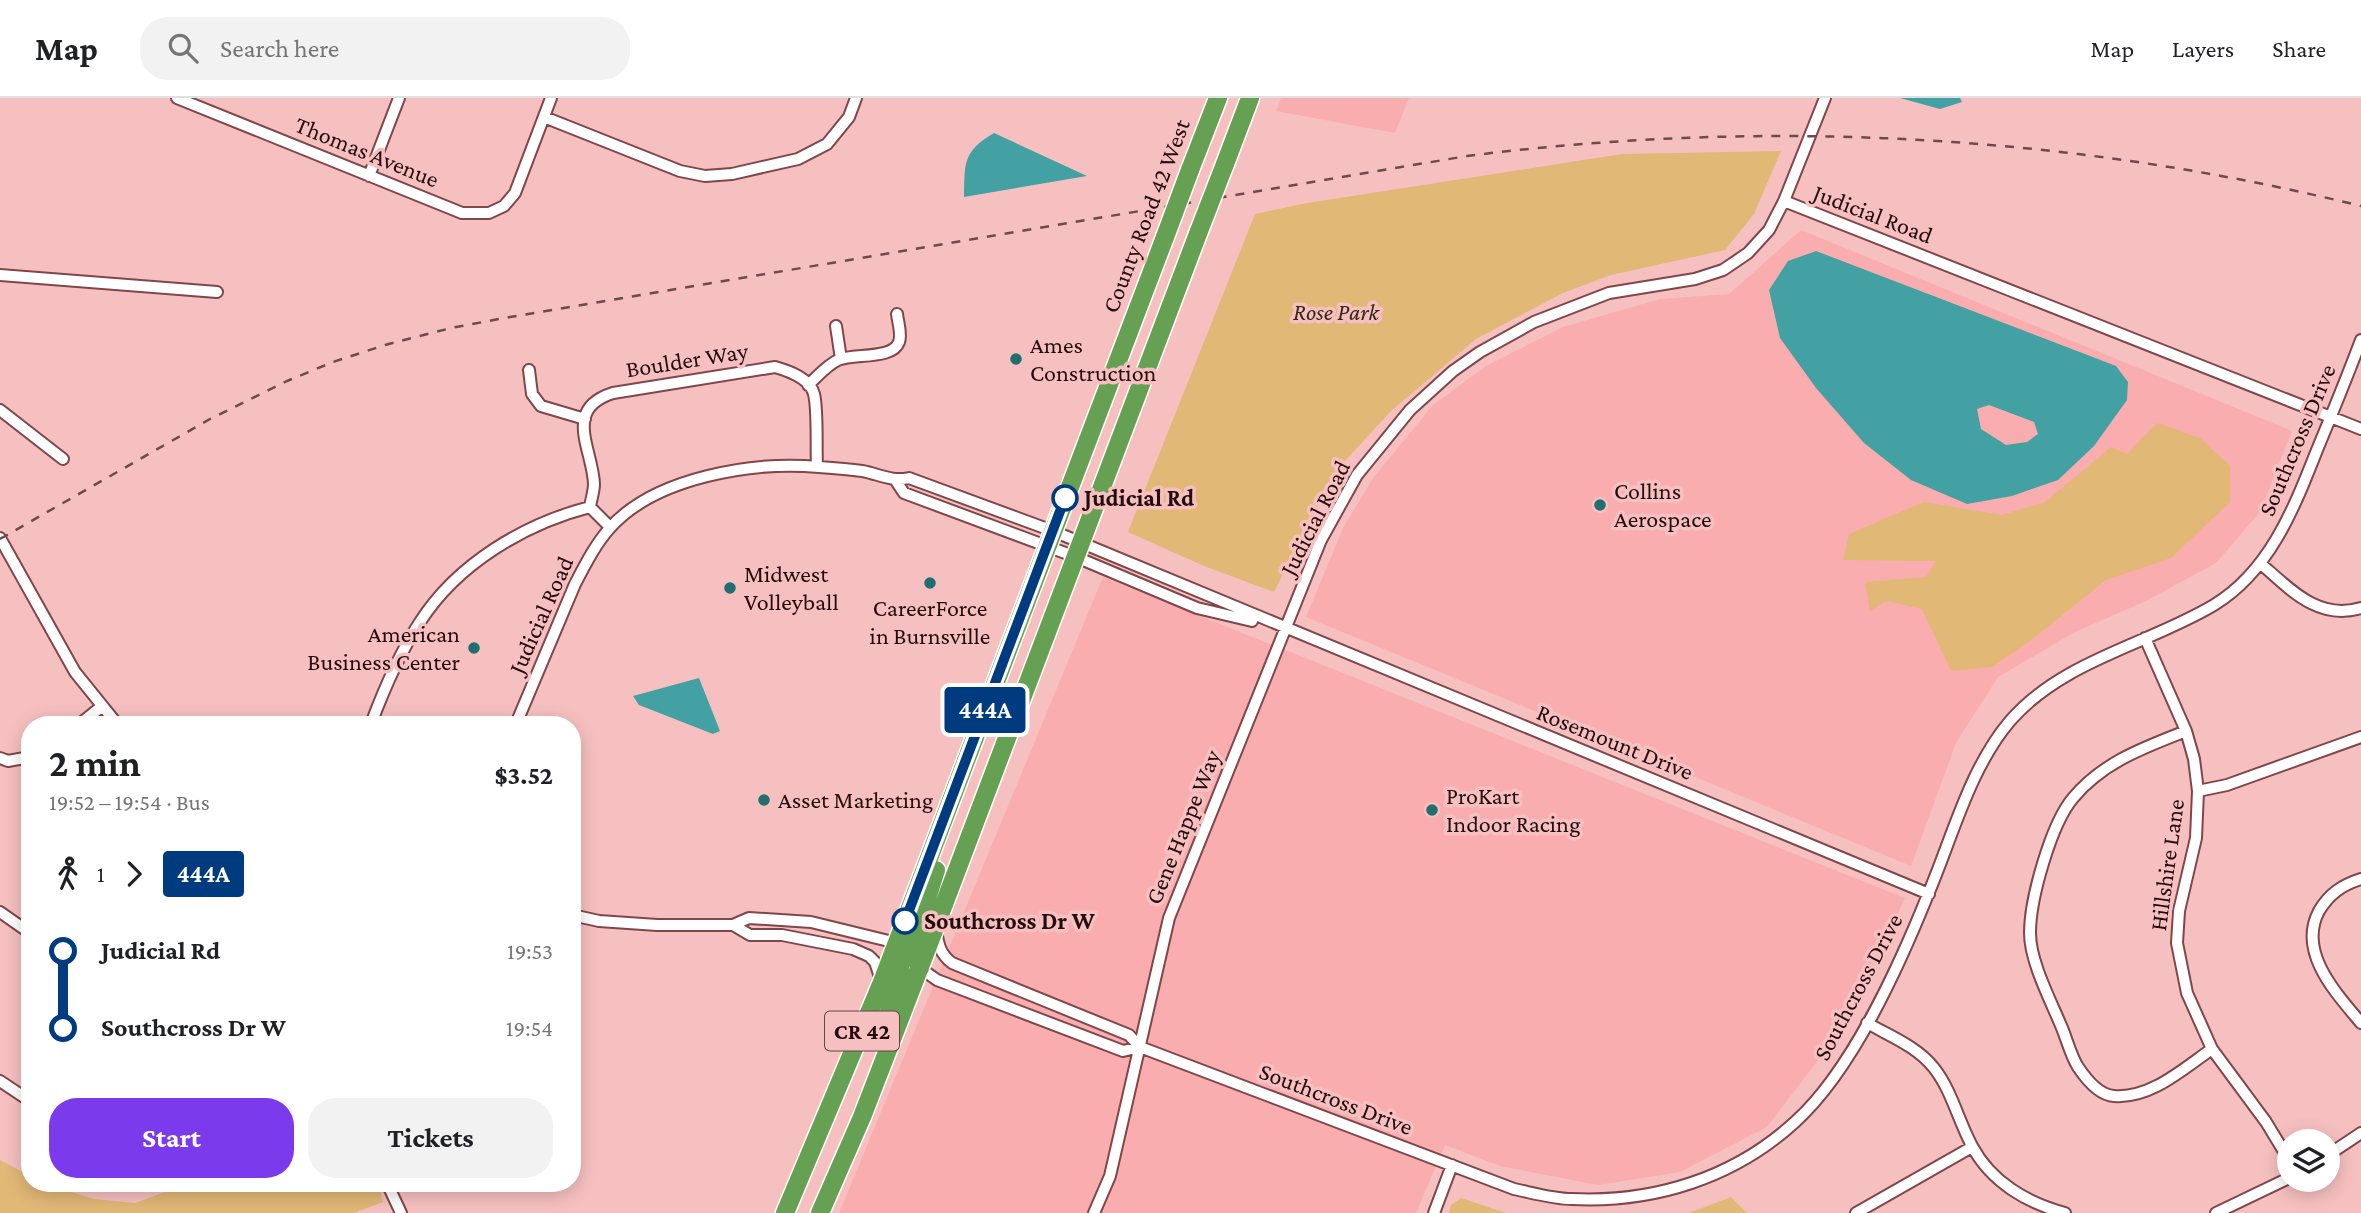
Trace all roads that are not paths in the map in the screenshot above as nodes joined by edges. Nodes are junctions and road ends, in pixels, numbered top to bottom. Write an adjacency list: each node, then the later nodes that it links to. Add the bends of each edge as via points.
1 (177, 98): 11 (street, Thomas Avenue)
2 (399, 98): 11 (street)
3 (551, 98): 9 (street)
4 (856, 98): 9 (street, via 849,117 827,144 798,159 705,176 680,171)
5 (1218, 98): 31 (highway, County Road 42 West / CR 42, bridge)
6 (1242, 98): 10 (highway)
7 (1250, 98): 10 (highway, CR 42)
8 (1825, 98): 12 (street)
9 (544, 117): 11 (street, Thomas Avenue, via 515,192 489,213 462,213)
10 (1225, 164): 32 (highway, CR 42, bridge)
11 (369, 176)
12 (1784, 201): 22 (street, Judicial Road); 35 (street, Judicial Road, via 1769,230 1748,253 1723,270 1609,293 1563,309 1506,337 1453,372 1392,430 1357,475 1321,540)
13 (0, 275): 14 (street)
14 (217, 292)
15 (897, 314): 18 (street, via 900,335 894,350)
16 (836, 326): 18 (street)
17 (2361, 340): 22 (street, Southcross Drive)
18 (841, 359): 20 (street)
19 (529, 370): 23 (street, via 532,394 541,405)
20 (808, 385): 23 (street, Boulder Way, via 789,371 761,369 613,393 588,407); 26 (street, via 814,392)
21 (0, 410): 25 (street)
22 (2331, 417): 24 (street, Judicial Road); 33 (street, Southcross Drive, via 2290,518)
23 (585, 419): 28 (street, via 594,485)
24 (2361, 429)
25 (63, 459)
26 (817, 466): 27 (street, Judicial Road); 29 (street, Judicial Road, via 705,475 654,495)
27 (896, 481): 31 (street, Judicial Road, via 909,478); 31 (street, Judicial Road, via 904,493)
28 (590, 507): 29 (street); 40 (street, Judicial Road, via 514,536 448,588 421,621 387,681)
29 (610, 527): 41 (street, Judicial Road, via 575,584)
30 (0, 538): 37 (street, via 75,672)
31 (1050, 539): 32 (street, Judicial Road); 32 (street, Judicial Road); 47 (highway, County Road 42 West / CR 42)
32 (1078, 551): 35 (street, Rosemount Drive); 54 (highway, CR 42)
33 (2260, 563): 34 (street, via 2301,599 2325,610); 36 (street, Southcross Drive, via 2214,604)
34 (2361, 608)
35 (1285, 629): 49 (street, Rosemount Drive); 60 (street, Gene Happe Way, via 1169,918)
36 (2145, 638): 42 (street, Hillshire Lane); 49 (street, Southcross Drive, via 2059,678 2008,723 1978,770)
37 (102, 707): 38 (street); 39 (street)
38 (90, 716)
39 (110, 716)
40 (374, 716)
41 (519, 716)
42 (2186, 731): 46 (street, Hillshire Lane); 61 (street, via 2098,772 2071,800 2053,836 2035,893 2030,936 2035,961 2077,1066 2098,1090 2113,1096 2148,1091)
43 (2361, 737): 46 (street)
44 (0, 758): 45 (street)
45 (21, 759)
46 (2198, 791): 61 (street, Hillshire Lane, via 2196,838 2179,911 2177,943 2187,993)
47 (944, 819): 55 (highway, County Road 42 West / CR 42); 56 (highway, via 937,868 914,940)
48 (2361, 878): 59 (street, via 2344,884 2326,899 2314,921 2312,945 2320,968)
49 (1928, 894): 58 (street, Southcross Drive)
50 (0, 912): 53 (street)
51 (581, 917): 52 (street, via 657,925)
52 (733, 925): 55 (street, via 749,918 811,922); 57 (street, via 750,935 782,935 853,949 875,962)
53 (21, 927)
54 (935, 928): 56 (highway, CR 42); 60 (street, Southcross Drive, via 939,946 952,963 1129,1035)
55 (897, 943): 57 (highway, County Road 42 West / CR 42); 64 (highway, via 901,973)
56 (920, 968): 60 (street, Southcross Drive, via 937,980 1123,1051); 64 (highway, CR 42)
57 (882, 982): 73 (highway, County Road 42 West / CR 42)
58 (1867, 1023): 67 (street, via 1914,1049 1933,1066); 69 (street, Southcross Drive, via 1833,1080 1796,1122 1746,1159 1690,1185 1631,1199 1570,1199 1514,1189)
59 (2361, 1023)
60 (1140, 1047): 69 (street, Southcross Drive); 75 (street, Gene Happe Way, via 1110,1176)
61 (2212, 1049): 66 (street, Hillshire Lane)
62 (0, 1081): 63 (street)
63 (21, 1095)
64 (862, 1117): 74 (highway, CR 42)
65 (2361, 1133): 68 (street)
66 (2277, 1140)
67 (1972, 1147): 77 (street); 78 (street, via 1991,1173 2017,1194)
68 (2340, 1147)
69 (1452, 1165): 76 (street)
70 (2277, 1184): 79 (street)
71 (391, 1192): 72 (street)
72 (401, 1213)
73 (785, 1213)
74 (820, 1213)
75 (1094, 1213)
76 (1434, 1213)
77 (1856, 1213)
78 (2065, 1213)
79 (2216, 1213)

